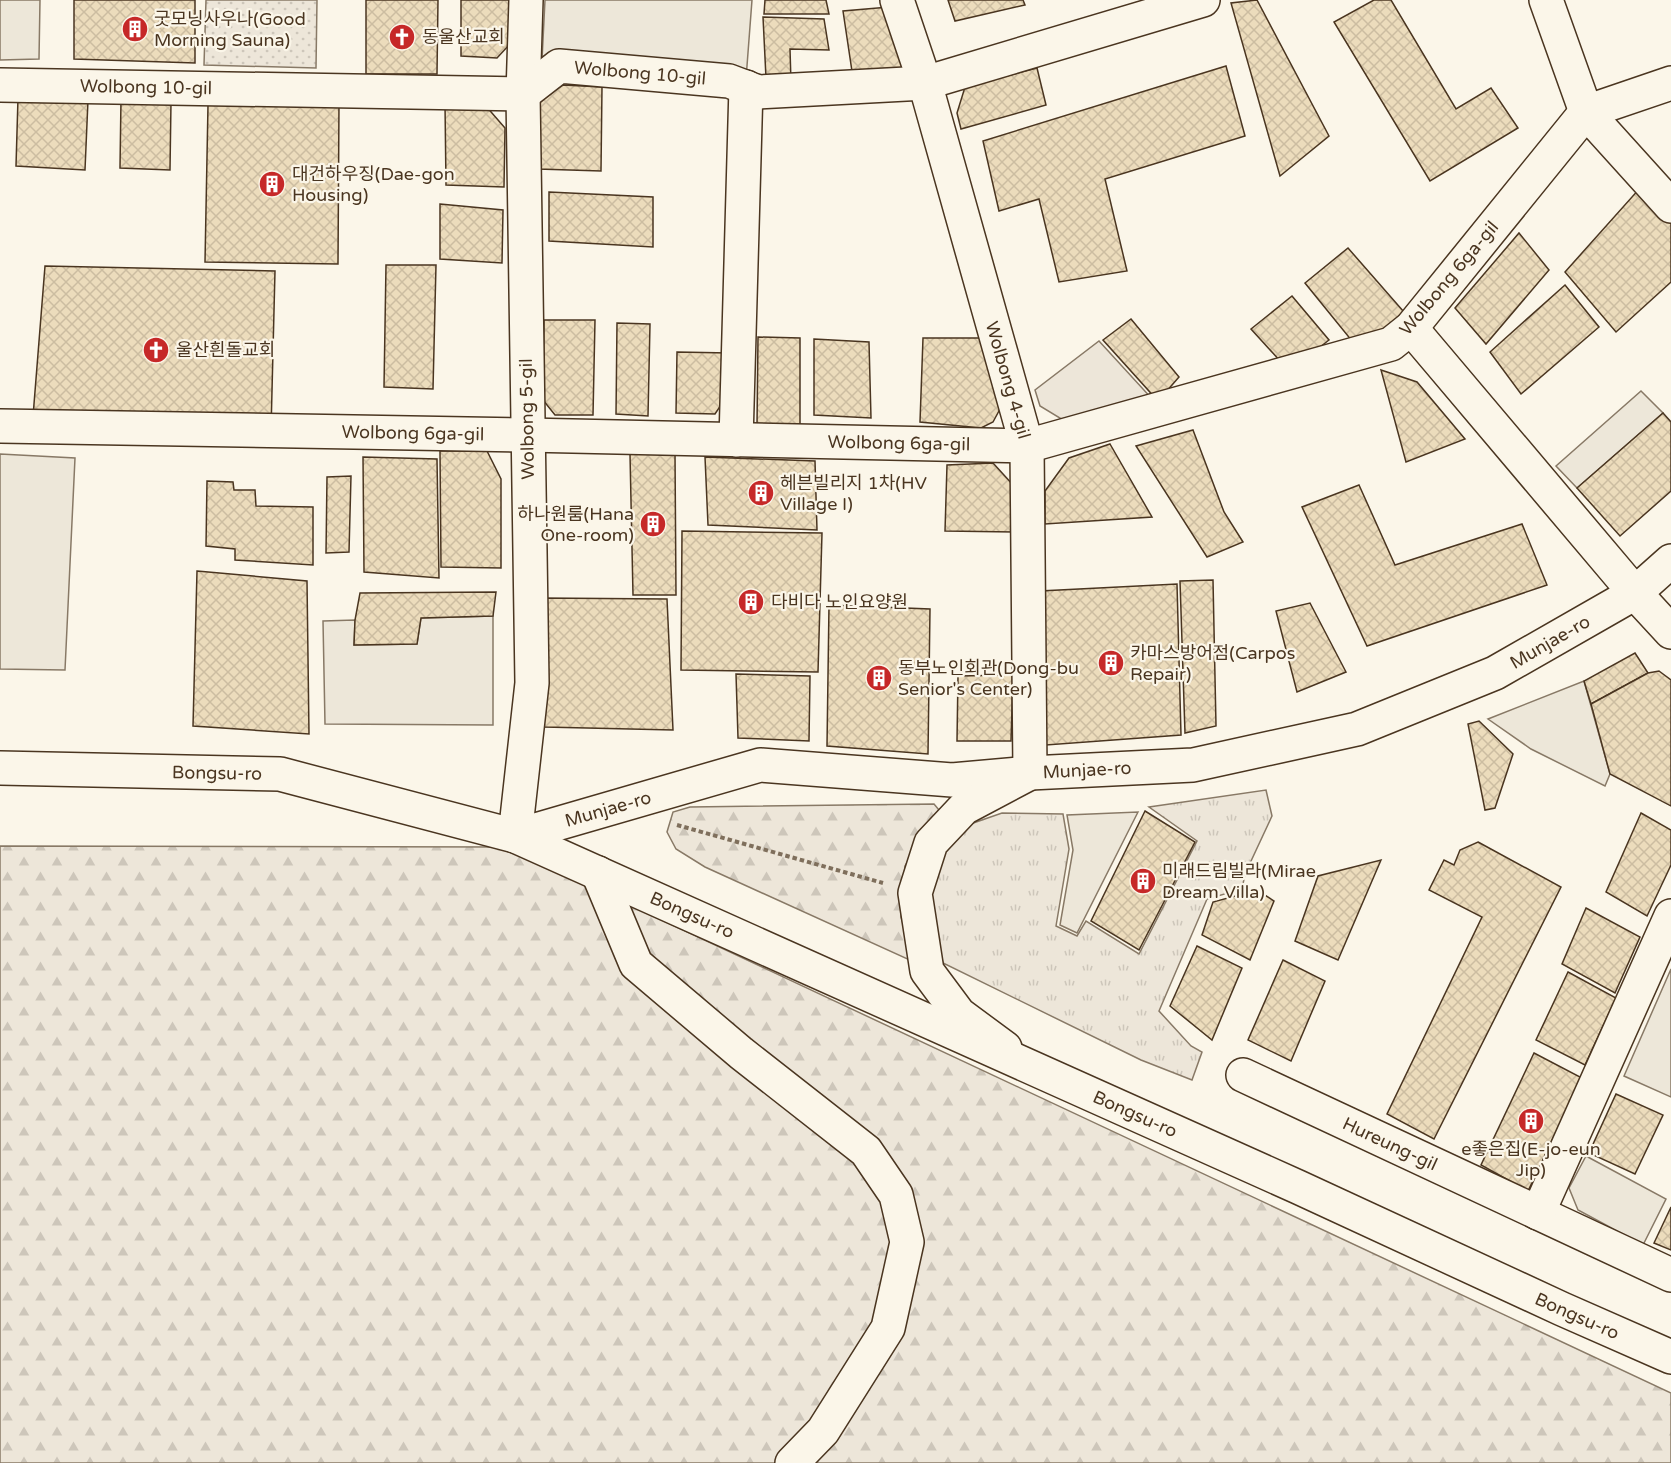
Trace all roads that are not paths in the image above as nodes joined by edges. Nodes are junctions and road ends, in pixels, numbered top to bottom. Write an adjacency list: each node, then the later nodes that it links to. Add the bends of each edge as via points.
1 (526, 0): 9 (street, Wolbong 5-gil)
2 (897, 0): 6 (street, Wolbong 4-gil)
3 (1203, 0): 6 (street, Wolbong 10-gil)
4 (1546, 0): 10 (street)
5 (1671, 82): 10 (street)
6 (925, 83): 8 (street, Wolbong 10-gil, via 758,92); 16 (street, Wolbong 4-gil)
7 (0, 85): 9 (street, Wolbong 10-gil)
8 (746, 87): 9 (street, Wolbong 10-gil, via 729,81 559,66); 15 (street)
9 (523, 94): 14 (street, Wolbong 5-gil)
10 (1586, 112): 11 (street); 12 (street, Wolbong 6ga-gil)
11 (1671, 206)
12 (1411, 328): 16 (street, Wolbong 6ga-gil, via 1391,344); 18 (street)
13 (0, 426): 14 (street, Wolbong 6ga-gil)
14 (527, 435): 15 (street, Wolbong 6ga-gil); 22 (street, Wolbong 5-gil, via 532,683)
15 (736, 440): 16 (street, Wolbong 6ga-gil)
16 (1027, 446): 21 (street, Wolbong 4-gil)
17 (1671, 561): 18 (street, Munjae-ro)
18 (1635, 593): 19 (street); 21 (street, Munjae-ro, via 1495,673 1357,729 1193,765)
19 (1671, 632)
20 (0, 768): 22 (street, Bongsu-ro, via 280,774)
21 (1030, 773): 22 (street, Munjae-ro, via 952,780 760,765); 25 (street, via 964,808 931,843 915,892 927,971 959,1014)
22 (515, 837): 23 (street, Bongsu-ro)
23 (598, 873): 25 (street, Bongsu-ro); 32 (street, via 636,964 866,1151 896,1195 908,1242 888,1328 823,1431)
24 (1671, 917): 27 (street)
25 (1036, 1071): 29 (street, Bongsu-ro)
26 (1243, 1075): 27 (street, Hureung-gil)
27 (1538, 1213): 28 (street, Hureung-gil)
28 (1671, 1275)
29 (1630, 1339): 30 (street, Bongsu-ro); 31 (street)
30 (1671, 1357)
31 (1671, 1366)
32 (792, 1463)

